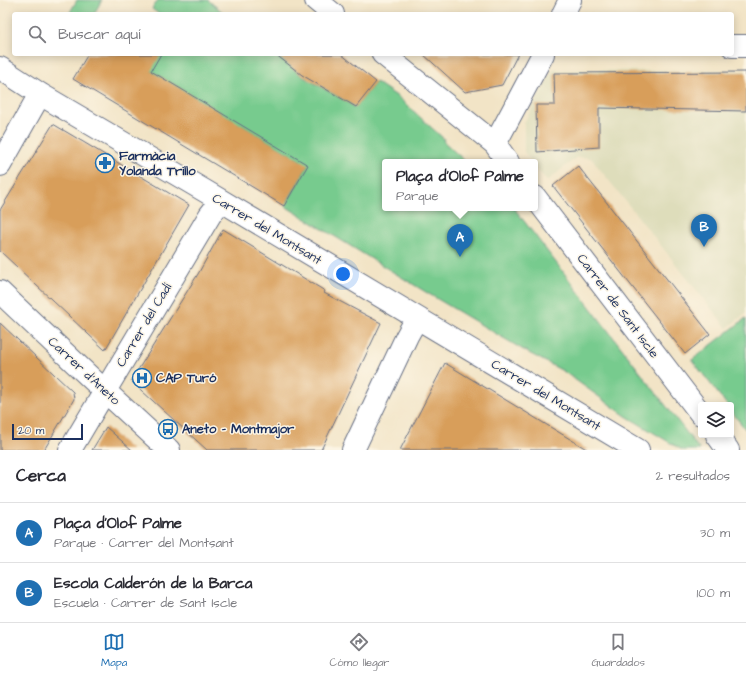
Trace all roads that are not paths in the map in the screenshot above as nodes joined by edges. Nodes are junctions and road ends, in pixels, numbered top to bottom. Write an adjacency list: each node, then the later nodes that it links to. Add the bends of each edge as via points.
1 (316, 0): 3 (street)
2 (570, 0): 4 (street)
3 (331, 12)
4 (564, 12)
5 (734, 46): 6 (street)
6 (746, 46)
7 (385, 56): 11 (street)
8 (542, 56): 11 (street)
9 (0, 68): 10 (street, Carrer del Montsant)
10 (40, 94): 13 (street); 14 (street, Carrer del Montsant)
11 (495, 144): 12 (street)
12 (506, 159)
13 (0, 165)
14 (221, 201): 17 (street, Carrer del Montsant); 18 (street, Carrer del Cadí, via 210,215)
15 (538, 201): 19 (street, Carrer de Sant Iscle)
16 (0, 292): 18 (street, Carrer d'Aneto)
17 (417, 318): 23 (street); 24 (street, Carrer del Montsant)
18 (105, 391): 21 (street, Carrer del Cadí); 22 (street, Carrer d'Aneto)
19 (698, 410)
20 (719, 438): 25 (street)
21 (70, 450)
22 (169, 450)
23 (353, 450)
24 (638, 450)
25 (728, 450)

